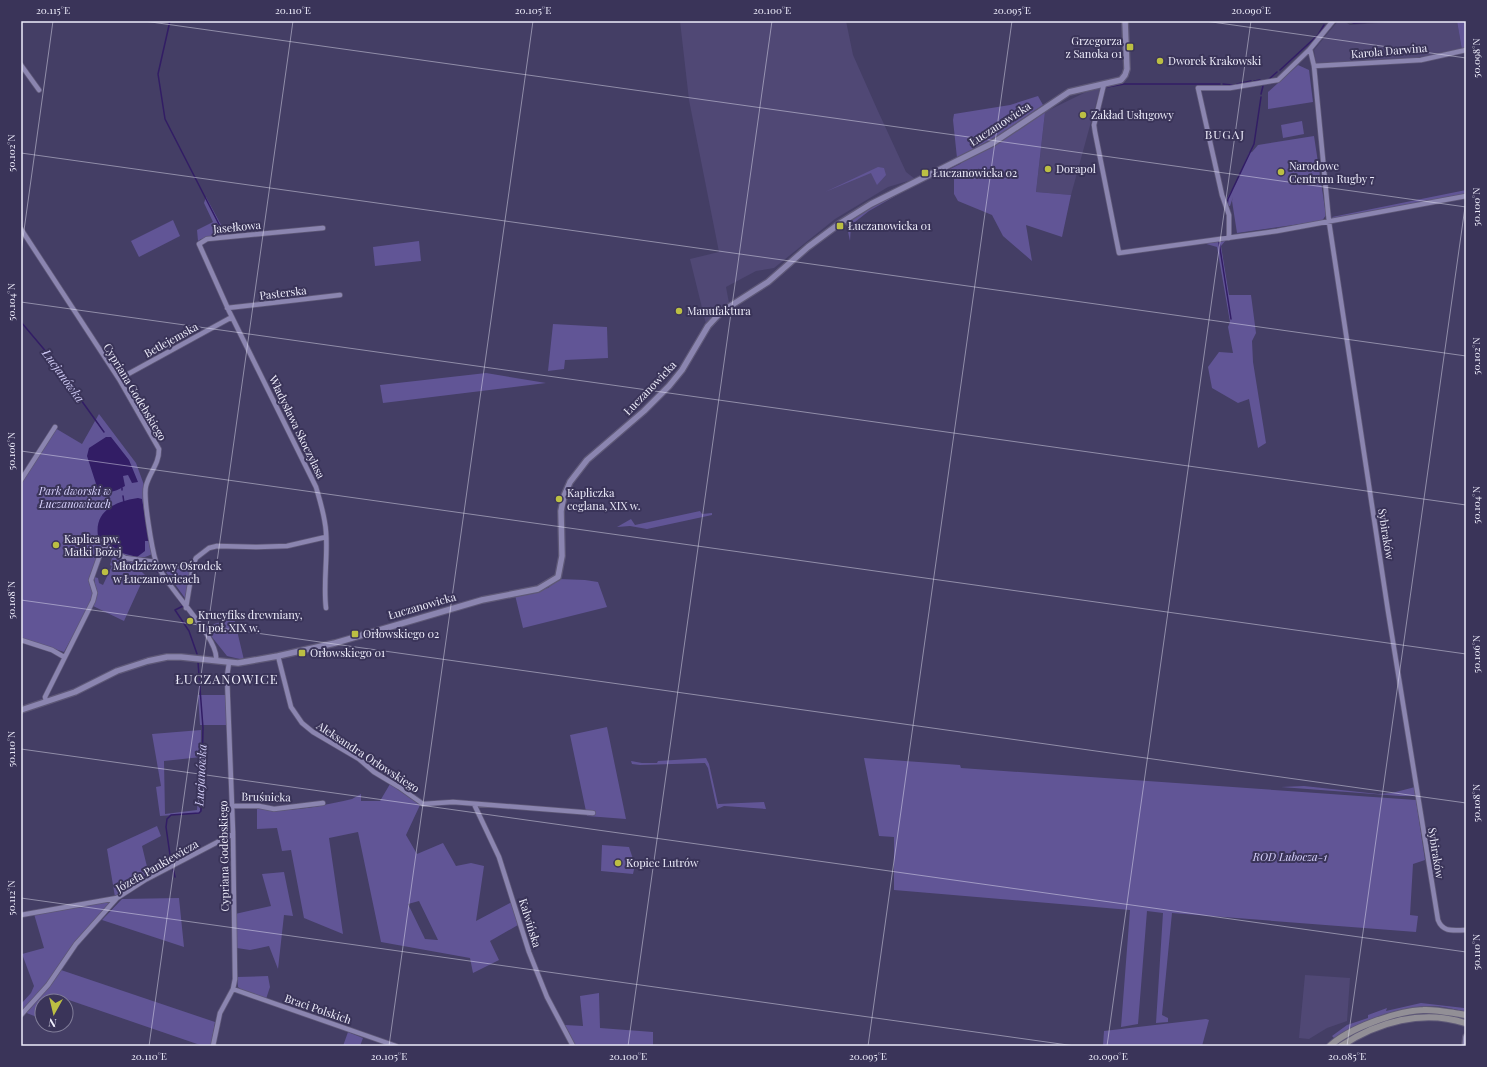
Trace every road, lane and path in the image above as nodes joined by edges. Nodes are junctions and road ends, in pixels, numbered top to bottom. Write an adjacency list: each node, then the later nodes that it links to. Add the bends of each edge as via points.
1 (1125, 21): 7 (street, Łuczanowicka, via 1126,72 1118,81)
2 (1333, 21): 3 (street)
3 (1310, 49): 6 (street, Sybiraków); 13 (street, via 1282,77 1272,83 1254,83 1230,88 1198,88 1222,195 1229,215)
4 (1466, 50): 6 (street, Karola Darwina, via 1421,60)
5 (21, 65): 8 (street)
6 (1314, 66): 10 (street, Sybiraków)
7 (1104, 84): 13 (street, via 1094,132 1118,253); 26 (street, Łuczanowicka, via 1064,94 993,143 870,204 808,247 768,282 721,312 708,326 682,370 669,386 587,460 570,482 560,510 562,556 558,577 538,588 482,600 335,643)
8 (39, 90)
9 (1466, 196): 10 (street)
10 (1330, 222): 13 (street); 39 (street, Sybiraków, via 1388,611 1440,924 1446,929)
11 (323, 228): 15 (street, Jasełkowa, via 206,239 201,242 200,249)
12 (21, 229): 17 (street, Cypriana Godebskiego)
13 (1229, 238)
14 (340, 295): 15 (street, Pasterska)
15 (227, 308): 16 (street, Władysława Skoczylasa)
16 (232, 317): 17 (street, Betlejemska); 20 (street, Władysława Skoczylasa, via 310,473 323,510)
17 (119, 379): 21 (street, Cypriana Godebskiego, via 159,449 159,459 146,486 145,497)
18 (55, 427): 19 (street)
19 (21, 480)
20 (326, 537): 22 (street, via 287,546 217,546 209,548 196,558); 24 (street, Władysława Skoczylasa)
21 (158, 564): 22 (street); 23 (street, Cypriana Godebskiego); 27 (street, via 125,558 106,547 102,549 91,580 93,601)
22 (192, 565): 23 (street)
23 (186, 608): 28 (street, Cypriana Godebskiego, via 213,643)
24 (326, 608)
25 (21, 640): 27 (street, via 52,650)
26 (278, 656): 29 (street, Łuczanowicka); 33 (street, Aleksandra Orłowskiego, via 291,707 306,727 360,759 374,772 423,804)
27 (64, 657): 30 (street, via 45,697)
28 (216, 660): 29 (street, Łuczanowicka); 30 (street, Łuczanowicka, via 167,657 148,661 117,671 89,686)
29 (229, 663): 34 (street, Cypriana Godebskiego, via 227,676)
30 (46, 701): 31 (street, Łuczanowicka)
31 (21, 710)
32 (323, 803): 34 (street, Bruśnicka, via 274,809)
33 (474, 804): 35 (street, Aleksandra Orłowskiego); 46 (street, Kalwińska, via 500,857 524,939 547,997)
34 (233, 806): 36 (street, Cypriana Godebskiego)
35 (593, 814)
36 (233, 834): 37 (street, Józefa Pankiewicza, via 145,880); 40 (street, Cypriana Godebskiego)
37 (117, 898): 38 (street); 41 (street, Józefa Pankiewicza, via 76,944 48,985)
38 (21, 915)
39 (1466, 930)
40 (233, 989): 44 (street, Cypriana Godebskiego, via 220,1012); 45 (street, Braci Polskich)
41 (21, 1015)
42 (1466, 1020): 47 (main road, via 1432,1010 1406,1012 1353,1032); 48 (main road, via 1437,1016 1406,1018 1358,1036)
43 (1466, 1037): 49 (street)
44 (213, 1046)
45 (396, 1046)
46 (573, 1046)
47 (1330, 1046)
48 (1341, 1046)
49 (1464, 1046)

